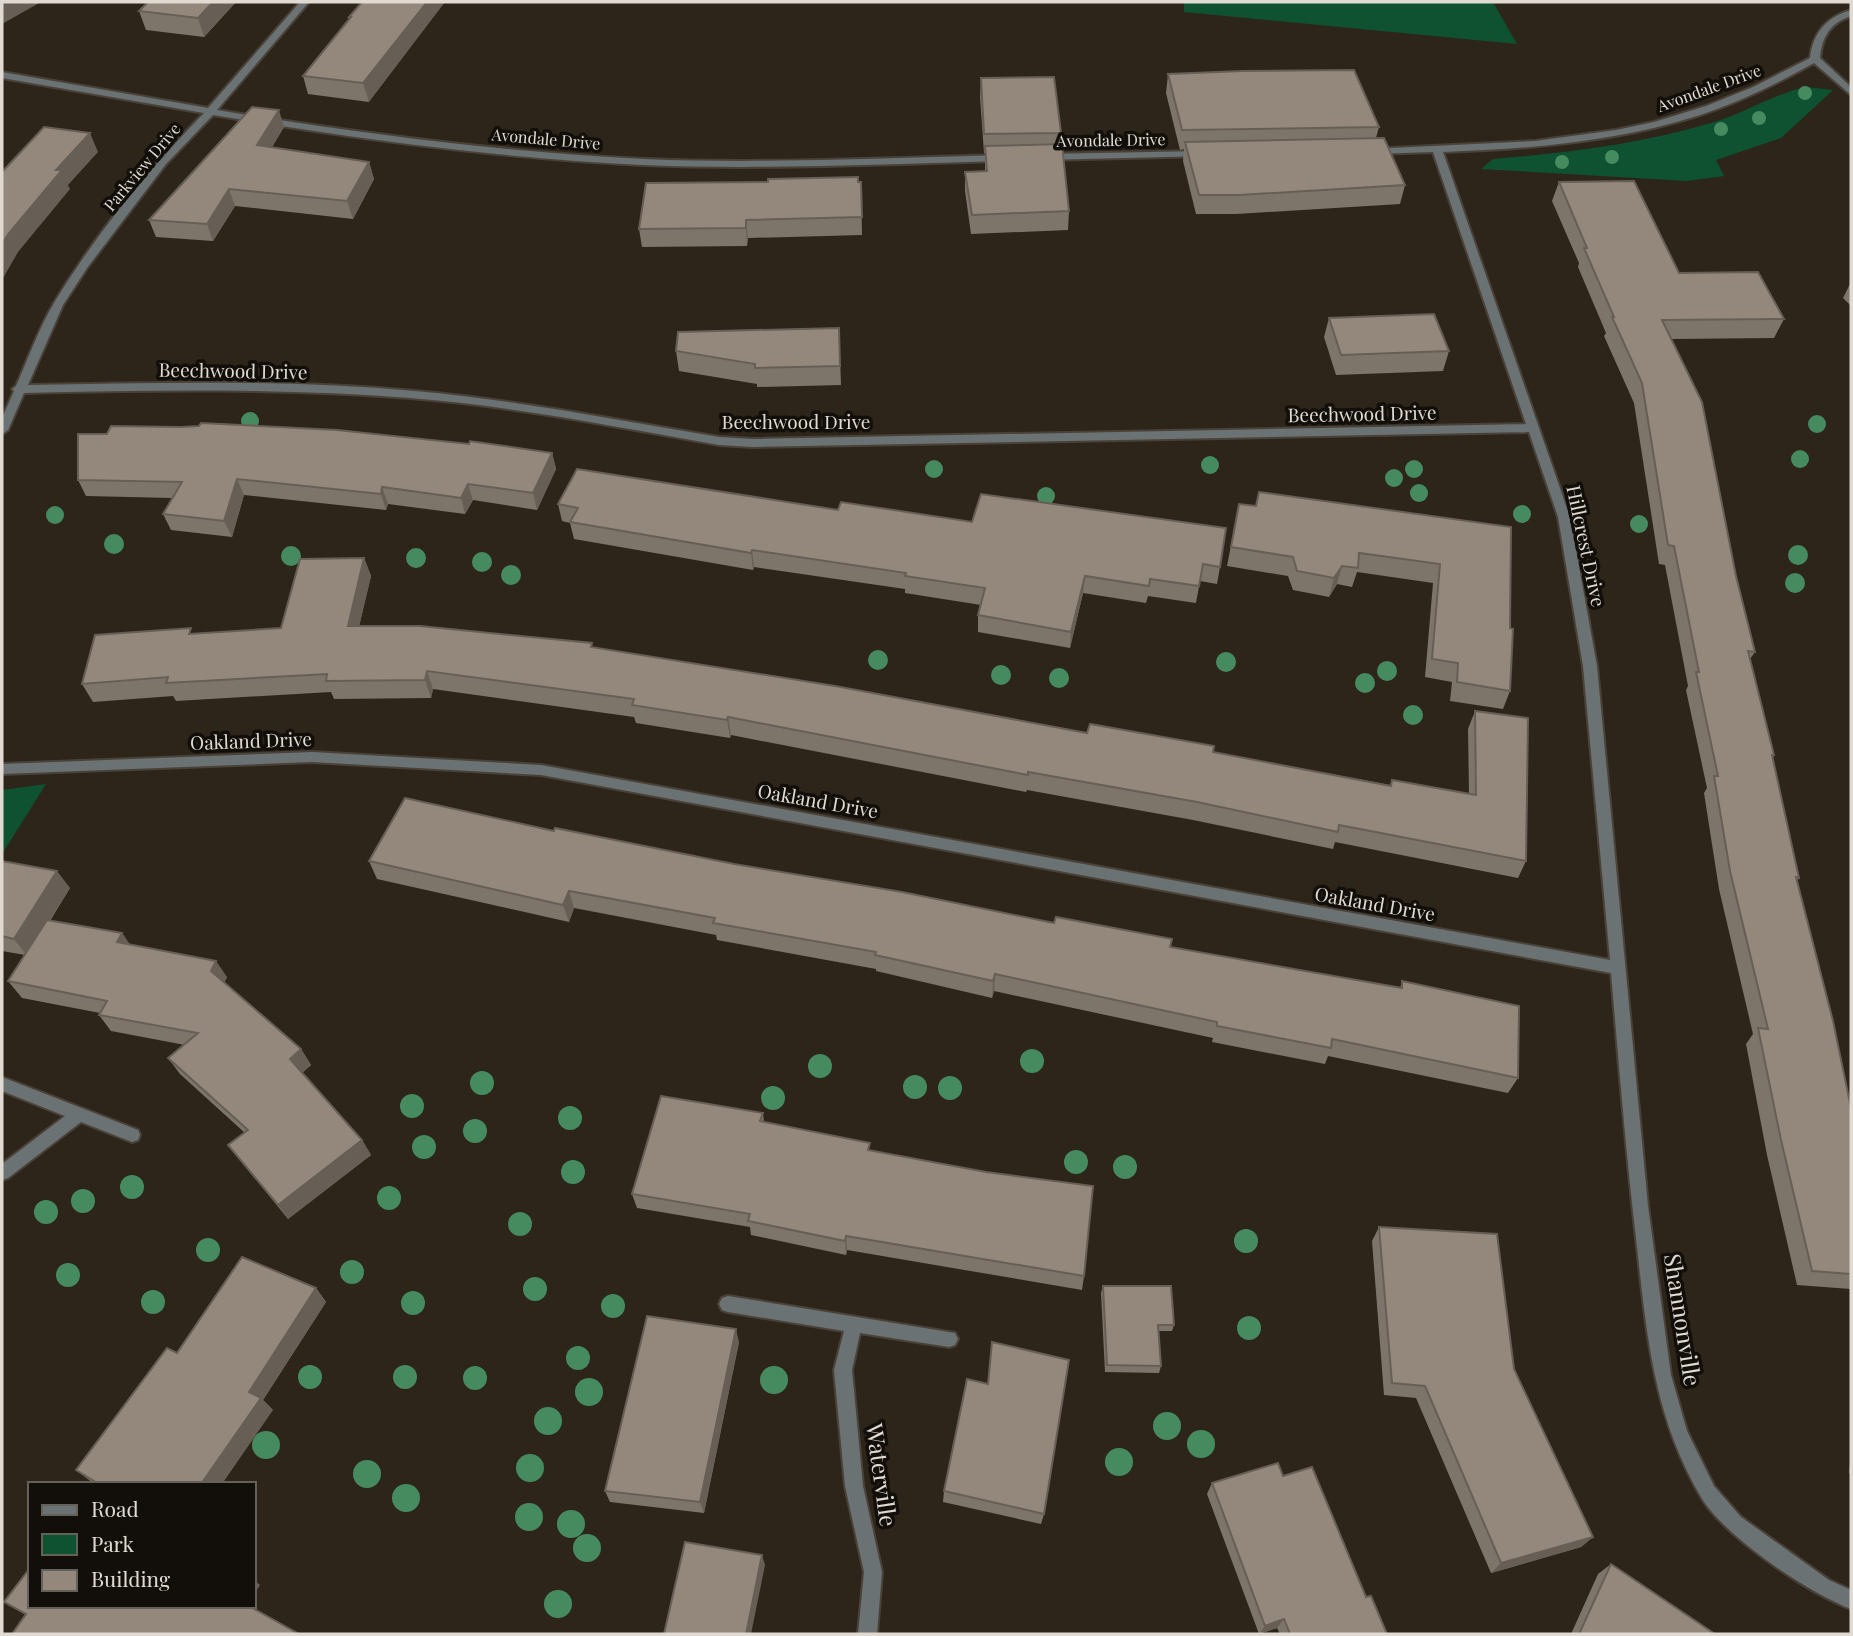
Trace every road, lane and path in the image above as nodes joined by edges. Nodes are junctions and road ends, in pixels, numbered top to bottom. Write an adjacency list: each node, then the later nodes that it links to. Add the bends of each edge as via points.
1 (305, 2): 6 (street)
2 (1849, 13): 3 (street, via 1822,30)
3 (1815, 60): 5 (street); 7 (street, Avondale Drive, via 1729,100 1652,125 1531,144)
4 (2, 75): 6 (street, Parkview Drive)
5 (1851, 92)
6 (210, 112): 10 (street, Avondale Drive, via 596,159 735,164); 12 (street, Parkview Drive, via 162,162 83,267 58,305)
7 (1437, 150): 8 (street, Avondale Drive); 13 (street, Hillcrest Drive)
8 (1356, 151)
9 (1220, 153): 11 (street, Avondale Drive)
10 (1012, 158)
11 (1026, 158)
12 (18, 389): 13 (street, Beechwood Drive, via 355,391 468,400 753,443); 14 (street, Parkview Drive)
13 (1535, 428): 16 (street, Hillcrest Drive, via 1564,517 1590,666)
14 (2, 430)
15 (2, 769): 16 (street, Oakland Drive, via 312,757 541,770)
16 (1618, 968): 24 (street, Shannonville, via 1653,1312 1662,1375 1679,1434 1707,1492 1734,1524 1822,1587)
17 (2, 1084): 18 (street)
18 (79, 1114): 19 (street); 20 (street)
19 (132, 1135)
20 (2, 1173)
21 (728, 1304): 22 (street)
22 (854, 1324): 23 (street); 25 (street, Waterville, via 843,1370 854,1486 873,1572)
23 (949, 1339)
24 (1851, 1600)
25 (868, 1634)

